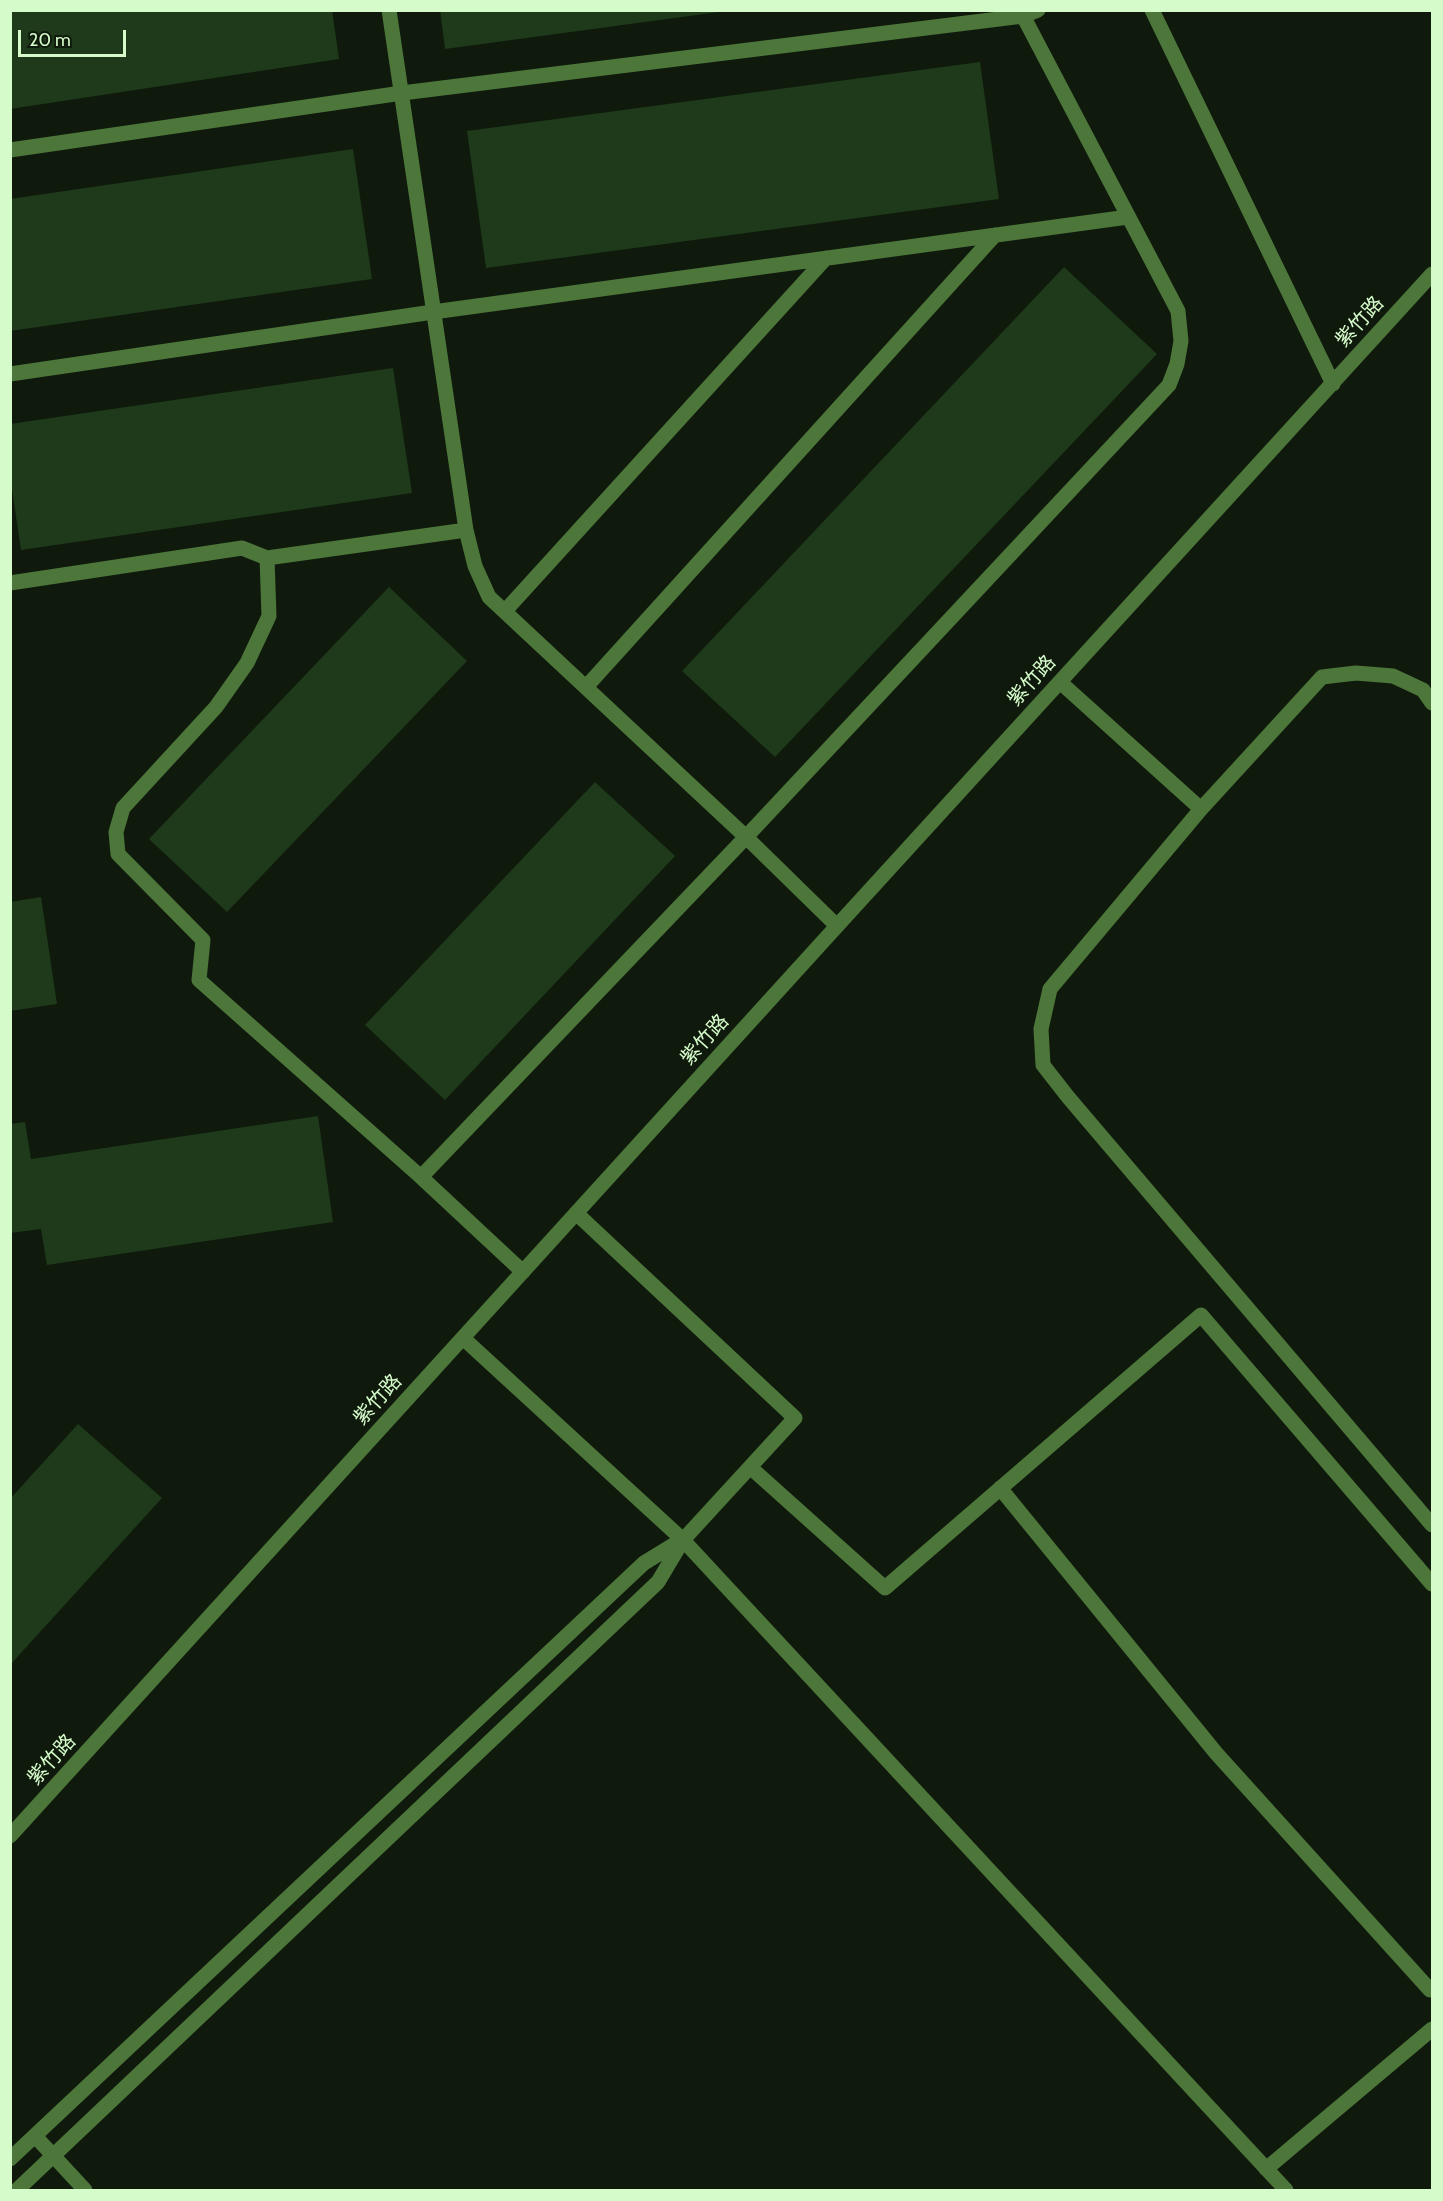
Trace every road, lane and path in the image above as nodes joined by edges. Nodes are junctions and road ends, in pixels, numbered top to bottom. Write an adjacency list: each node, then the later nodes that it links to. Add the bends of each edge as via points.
1 (388, 10): 5 (street)
2 (1038, 10): 4 (street)
3 (1152, 10): 13 (street)
4 (1022, 13): 5 (street); 7 (street)
5 (402, 93): 6 (street); 11 (street)
6 (10, 150)
7 (1128, 217): 8 (street); 22 (street, via 1178,311 1180,341 1169,385)
8 (995, 235): 9 (street); 19 (street)
9 (826, 258): 11 (street); 17 (street)
10 (1432, 274): 13 (street, 紫竹路)
11 (433, 312): 12 (street); 14 (street)
12 (10, 374)
13 (1333, 384): 18 (street, 紫竹路)
14 (466, 530): 15 (street); 17 (street, via 475,566 489,597)
15 (267, 558): 16 (street, via 242,548); 24 (street, via 269,616 246,663 216,707 123,808 116,832 118,854 203,940 199,980)
16 (10, 583)
17 (505, 611): 19 (street)
18 (1060, 682): 21 (street); 23 (street, 紫竹路)
19 (586, 687): 22 (street)
20 (1432, 703): 21 (street, via 1423,690 1393,676 1356,673 1322,678)
21 (1201, 809): 30 (street, via 1050,989 1041,1029 1043,1065)
22 (746, 837): 23 (street); 24 (street)
23 (837, 926): 25 (street, 紫竹路)
24 (421, 1177): 26 (street)
25 (576, 1213): 26 (street, 紫竹路); 28 (street, via 795,1418)
26 (523, 1272): 27 (street, 紫竹路)
27 (463, 1338): 31 (street); 33 (street, 紫竹路)
28 (750, 1467): 29 (street, via 885,1588); 31 (street)
29 (1000, 1488): 32 (street, via 1201,1315); 34 (street, via 1216,1753)
30 (1432, 1525)
31 (683, 1540): 36 (street, via 644,1563); 37 (street, via 658,1582); 39 (street)
32 (1432, 1584)
33 (10, 1836)
34 (1432, 1990)
35 (1432, 2029): 39 (street)
36 (35, 2136): 37 (street); 38 (street)
37 (53, 2156): 40 (street); 41 (street)
38 (10, 2159)
39 (1266, 2169): 42 (street)
40 (16, 2190)
41 (85, 2190)
42 (1286, 2190)

